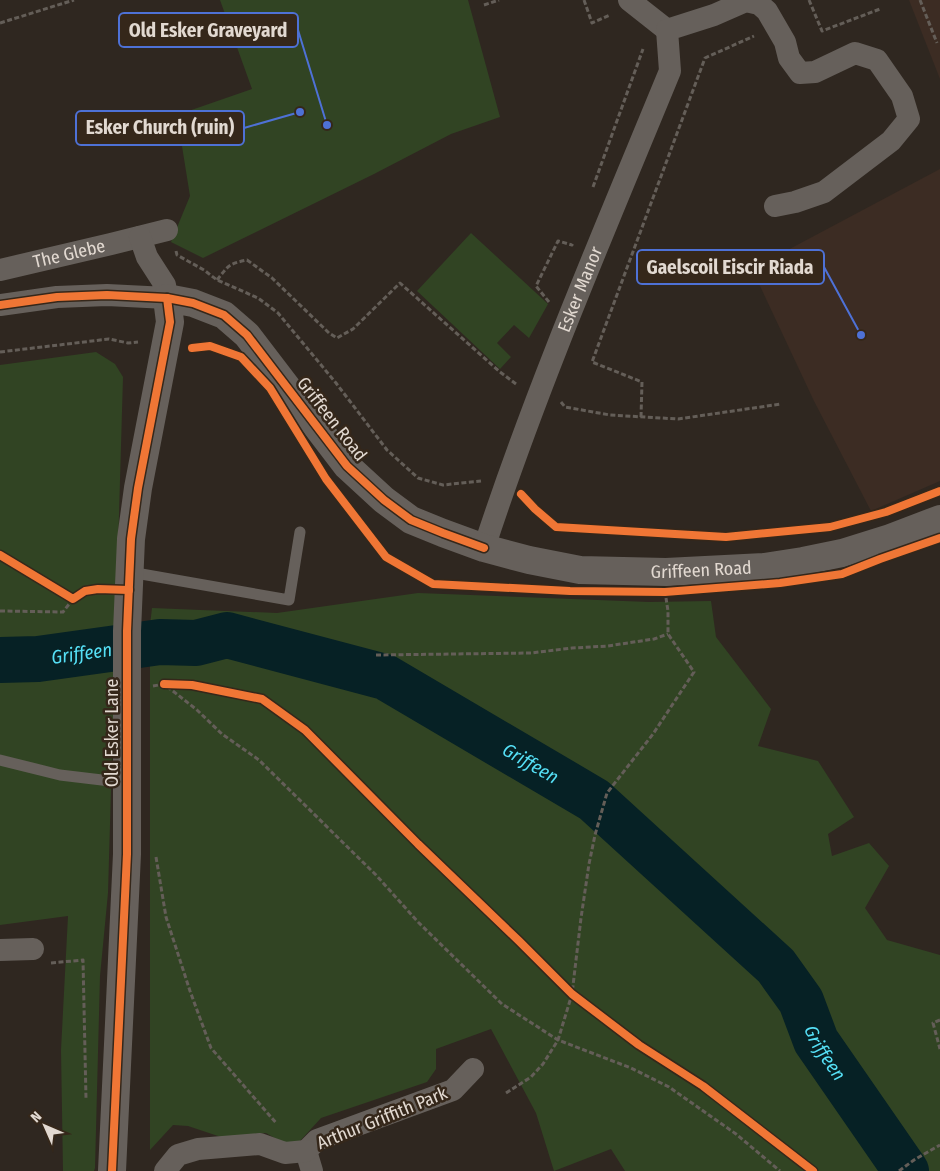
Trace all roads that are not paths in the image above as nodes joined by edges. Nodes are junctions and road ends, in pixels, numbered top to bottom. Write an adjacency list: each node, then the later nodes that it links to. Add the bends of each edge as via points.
1 (622, 8): 2 (street)
2 (667, 30): 3 (street, via 746,1 758,4 767,11 785,42 789,58 800,73 815,72 855,53 878,60 902,96 909,119 891,141 824,192); 11 (street, Esker Manor, via 670,71 561,336)
3 (775, 206)
4 (167, 230): 5 (street, The Glebe)
5 (140, 237): 6 (street, The Glebe); 7 (street, via 147,257 165,285)
6 (0, 270)
7 (167, 298): 8 (street, via 57,296); 11 (street, Griffeen Road, via 193,303 224,315 247,335 347,466 384,500 412,520); 12 (street, Old Esker Lane, via 170,322 138,488)
8 (0, 304)
9 (940, 519): 11 (street, Griffeen Road, via 842,553 774,565 725,569 666,572 580,570)
10 (300, 532): 12 (lane, via 289,600)
11 (484, 548)
12 (129, 581): 14 (street, Old Esker Lane)
13 (0, 760): 14 (lane, via 60,775)
14 (127, 783): 19 (street, Old Esker Lane, via 127,854)
15 (0, 950): 16 (street)
16 (42, 956)
17 (473, 1069): 18 (street, Arthur Griffith Park, via 453,1090 318,1140)
18 (309, 1161): 20 (street, via 260,1144 198,1149 178,1155)
19 (112, 1171)
20 (165, 1171)

